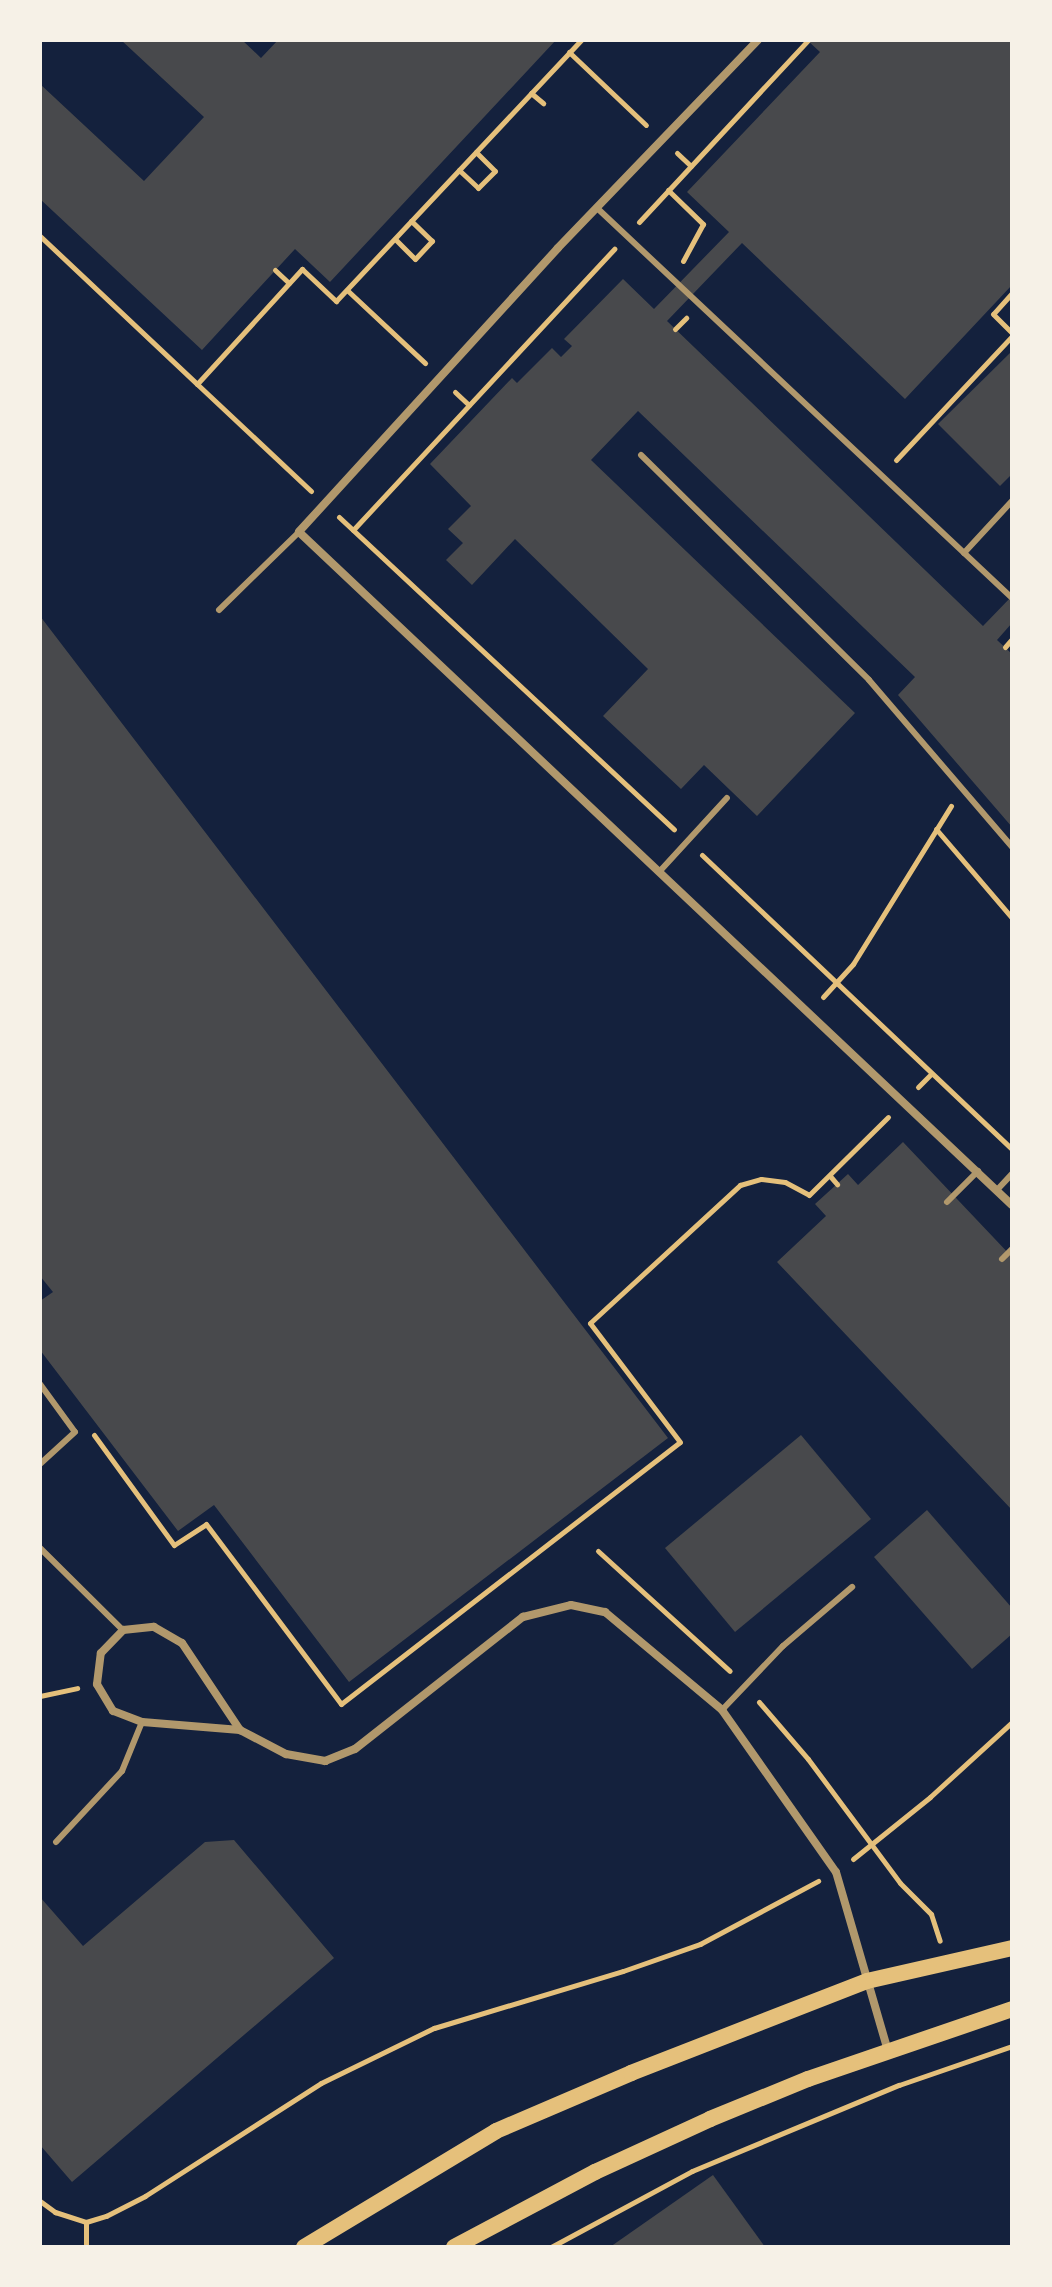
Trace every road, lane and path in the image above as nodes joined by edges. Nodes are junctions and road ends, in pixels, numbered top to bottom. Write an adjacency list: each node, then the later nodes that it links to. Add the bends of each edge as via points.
1 (581, 40): 4 (path)
2 (758, 40): 7 (street)
3 (808, 40): 9 (path)
4 (569, 52): 5 (path); 7 (path)
5 (531, 93): 6 (path); 8 (path)
6 (543, 103)
7 (662, 140): 9 (path); 12 (street)
8 (476, 152): 10 (path); 10 (path, via 495,171 478,188)
9 (691, 166): 11 (path)
10 (459, 170): 13 (path)
11 (668, 190): 15 (path); 18 (path, via 703,224)
12 (597, 208): 15 (lane); 23 (street)
13 (411, 221): 16 (path); 16 (path, via 432,241 415,259)
14 (40, 236): 24 (path)
15 (626, 236): 18 (lane); 25 (path)
16 (395, 239): 20 (path)
17 (275, 270): 19 (path)
18 (673, 279): 27 (lane)
19 (289, 283): 20 (path, via 302,269 336,301); 24 (path)
20 (347, 290): 23 (path)
21 (1012, 293): 22 (path, via 993,314)
22 (1012, 334): 27 (path)
23 (440, 378): 25 (path); 29 (street)
24 (197, 384): 29 (path)
25 (469, 405): 30 (path)
26 (641, 455): 37 (lane, via 869,680)
27 (882, 476): 32 (lane)
28 (1012, 501): 32 (lane)
29 (324, 504): 31 (street)
30 (353, 530)
31 (299, 532): 34 (lane); 41 (street)
32 (964, 553): 33 (lane)
33 (1012, 598)
34 (219, 610)
35 (1012, 639): 36 (path)
36 (1005, 647)
37 (961, 789): 39 (path); 40 (lane)
38 (727, 798): 41 (lane)
39 (936, 829): 42 (path); 43 (path, via 853,964)
40 (1012, 847)
41 (660, 871): 43 (street)
42 (1012, 918)
43 (808, 1012): 44 (street)
44 (904, 1102): 45 (street); 47 (path)
45 (978, 1171): 49 (street); 50 (lane)
46 (1012, 1174): 49 (lane)
47 (830, 1176): 48 (path); 55 (path, via 809,1195 785,1182 761,1179 740,1185 590,1323)
48 (837, 1184)
49 (997, 1190): 51 (street)
50 (947, 1202)
51 (1012, 1205)
52 (1012, 1249): 53 (lane)
53 (1002, 1259)
54 (40, 1384): 57 (lane)
55 (654, 1407): 56 (path); 57 (path, via 680,1442 341,1704 206,1524 174,1545 86,1424)
56 (648, 1411)
57 (75, 1432): 58 (lane)
58 (40, 1464)
59 (40, 1548): 62 (lane)
60 (598, 1551): 64 (path)
61 (852, 1587): 64 (lane)
62 (123, 1630): 63 (street, via 101,1653); 69 (street, via 154,1627 182,1643)
63 (97, 1684): 65 (path); 67 (street, via 113,1711)
64 (746, 1686): 66 (lane); 71 (path)
65 (40, 1696)
66 (722, 1710): 69 (street, via 605,1612 571,1605 523,1617 355,1749 325,1761 286,1754); 72 (street)
67 (142, 1722): 69 (street); 70 (lane, via 122,1771)
68 (1012, 1722): 71 (path)
69 (240, 1730)
70 (56, 1842)
71 (872, 1845): 72 (path); 74 (path, via 931,1914)
72 (836, 1872): 75 (street); 80 (path, via 700,1944 434,2028 321,2083 145,2196)
73 (1012, 1948): 74 (main road)
74 (947, 1962): 75 (main road)
75 (867, 1981): 78 (street); 82 (main road, via 496,2131)
76 (1012, 2009): 78 (main road)
77 (1012, 2046): 84 (path, via 899,2085 692,2171)
78 (888, 2051): 83 (main road, via 710,2119 595,2172)
79 (40, 2201): 80 (path)
80 (86, 2222): 81 (path)
81 (86, 2247)
82 (304, 2247)
83 (454, 2247)
84 (551, 2247)

